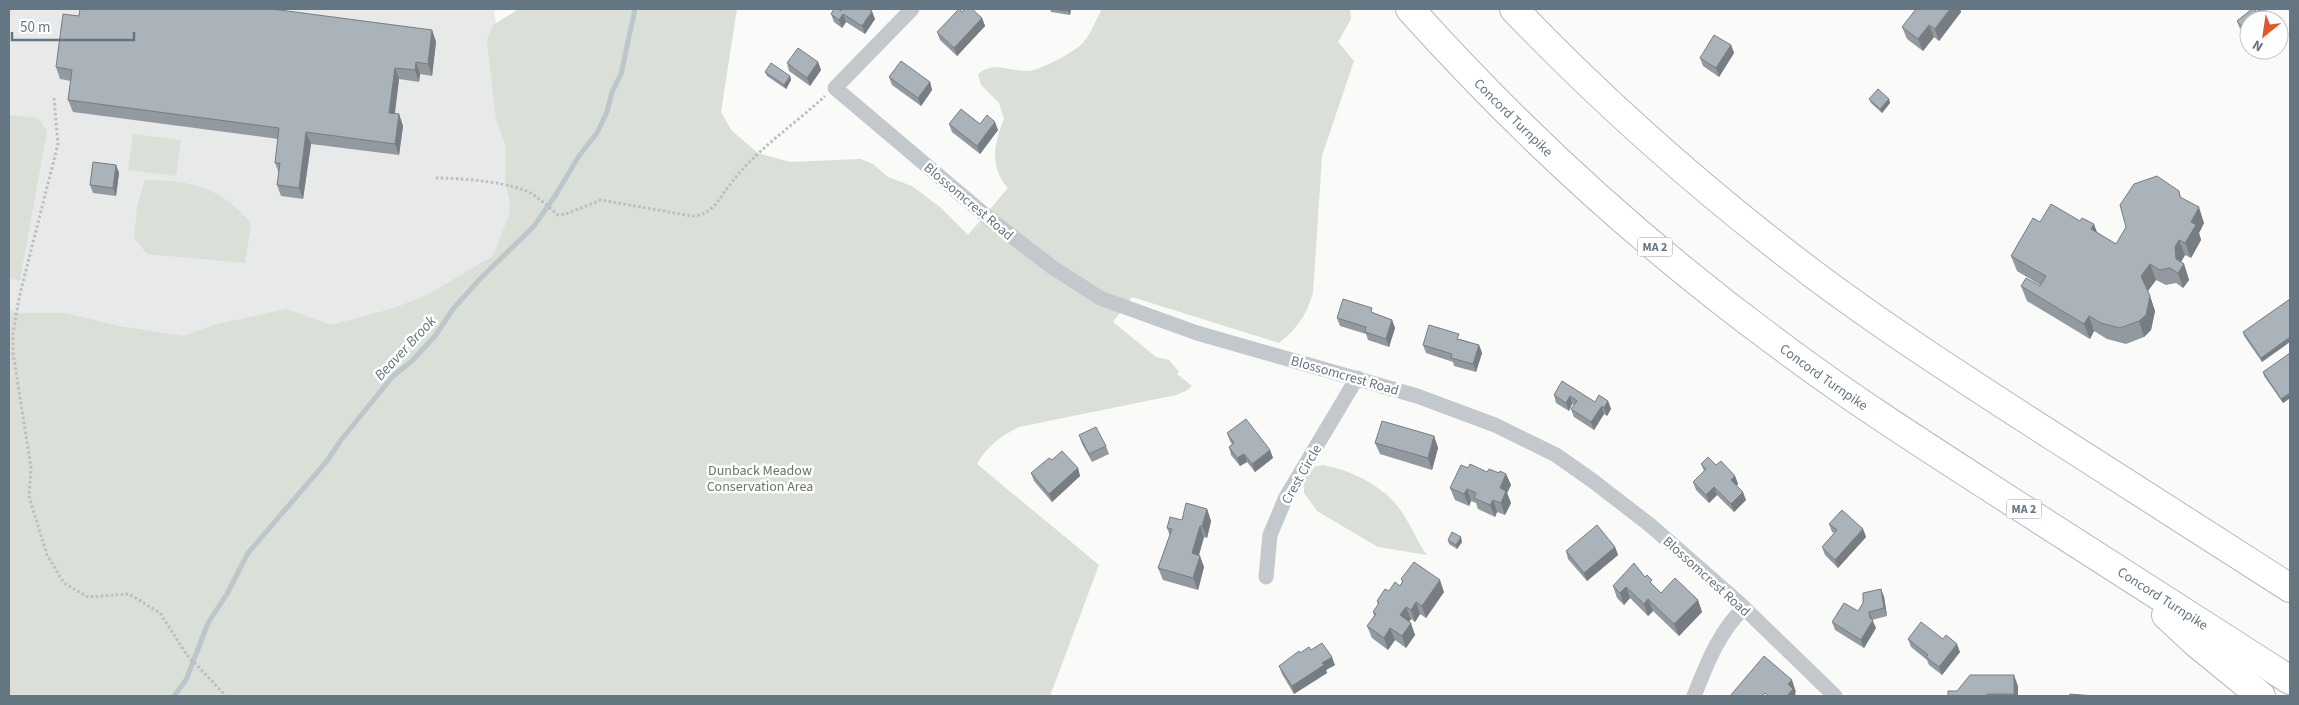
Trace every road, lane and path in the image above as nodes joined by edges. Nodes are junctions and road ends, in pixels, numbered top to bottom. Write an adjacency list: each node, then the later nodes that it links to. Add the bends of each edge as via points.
1 (912, 9): 4 (street)
2 (1410, 9): 10 (highway, Concord Turnpike / MA 2, via 1468,73 1576,178 1711,293 1880,416)
3 (1514, 9): 8 (highway, via 1674,162 1814,274 1942,364)
4 (835, 88): 6 (path, via 756,158 702,216 601,200 558,215 533,194 464,178); 7 (street, Blossomcrest Road, via 990,220 1100,298 1197,333)
5 (54, 98): 15 (path, via 58,144 13,334 13,353 31,466 29,496 48,555 64,583 88,597 129,594 160,613 187,655)
6 (436, 178)
7 (1357, 378): 11 (street, Crest Circle, via 1286,497 1270,535); 13 (street, Blossomcrest Road, via 1495,425 1556,455 1650,525)
8 (2205, 533): 9 (highway); 12 (highway)
9 (2290, 566)
10 (2118, 569): 14 (highway, Concord Turnpike / MA 2); 18 (highway, via 2196,643)
11 (1266, 577)
12 (2290, 588)
13 (1744, 608): 16 (street, via 1734,617 1719,641); 17 (street, Blossomcrest Road)
14 (2290, 680)
15 (226, 696)
16 (1694, 696)
17 (1835, 696)
18 (2261, 696)

